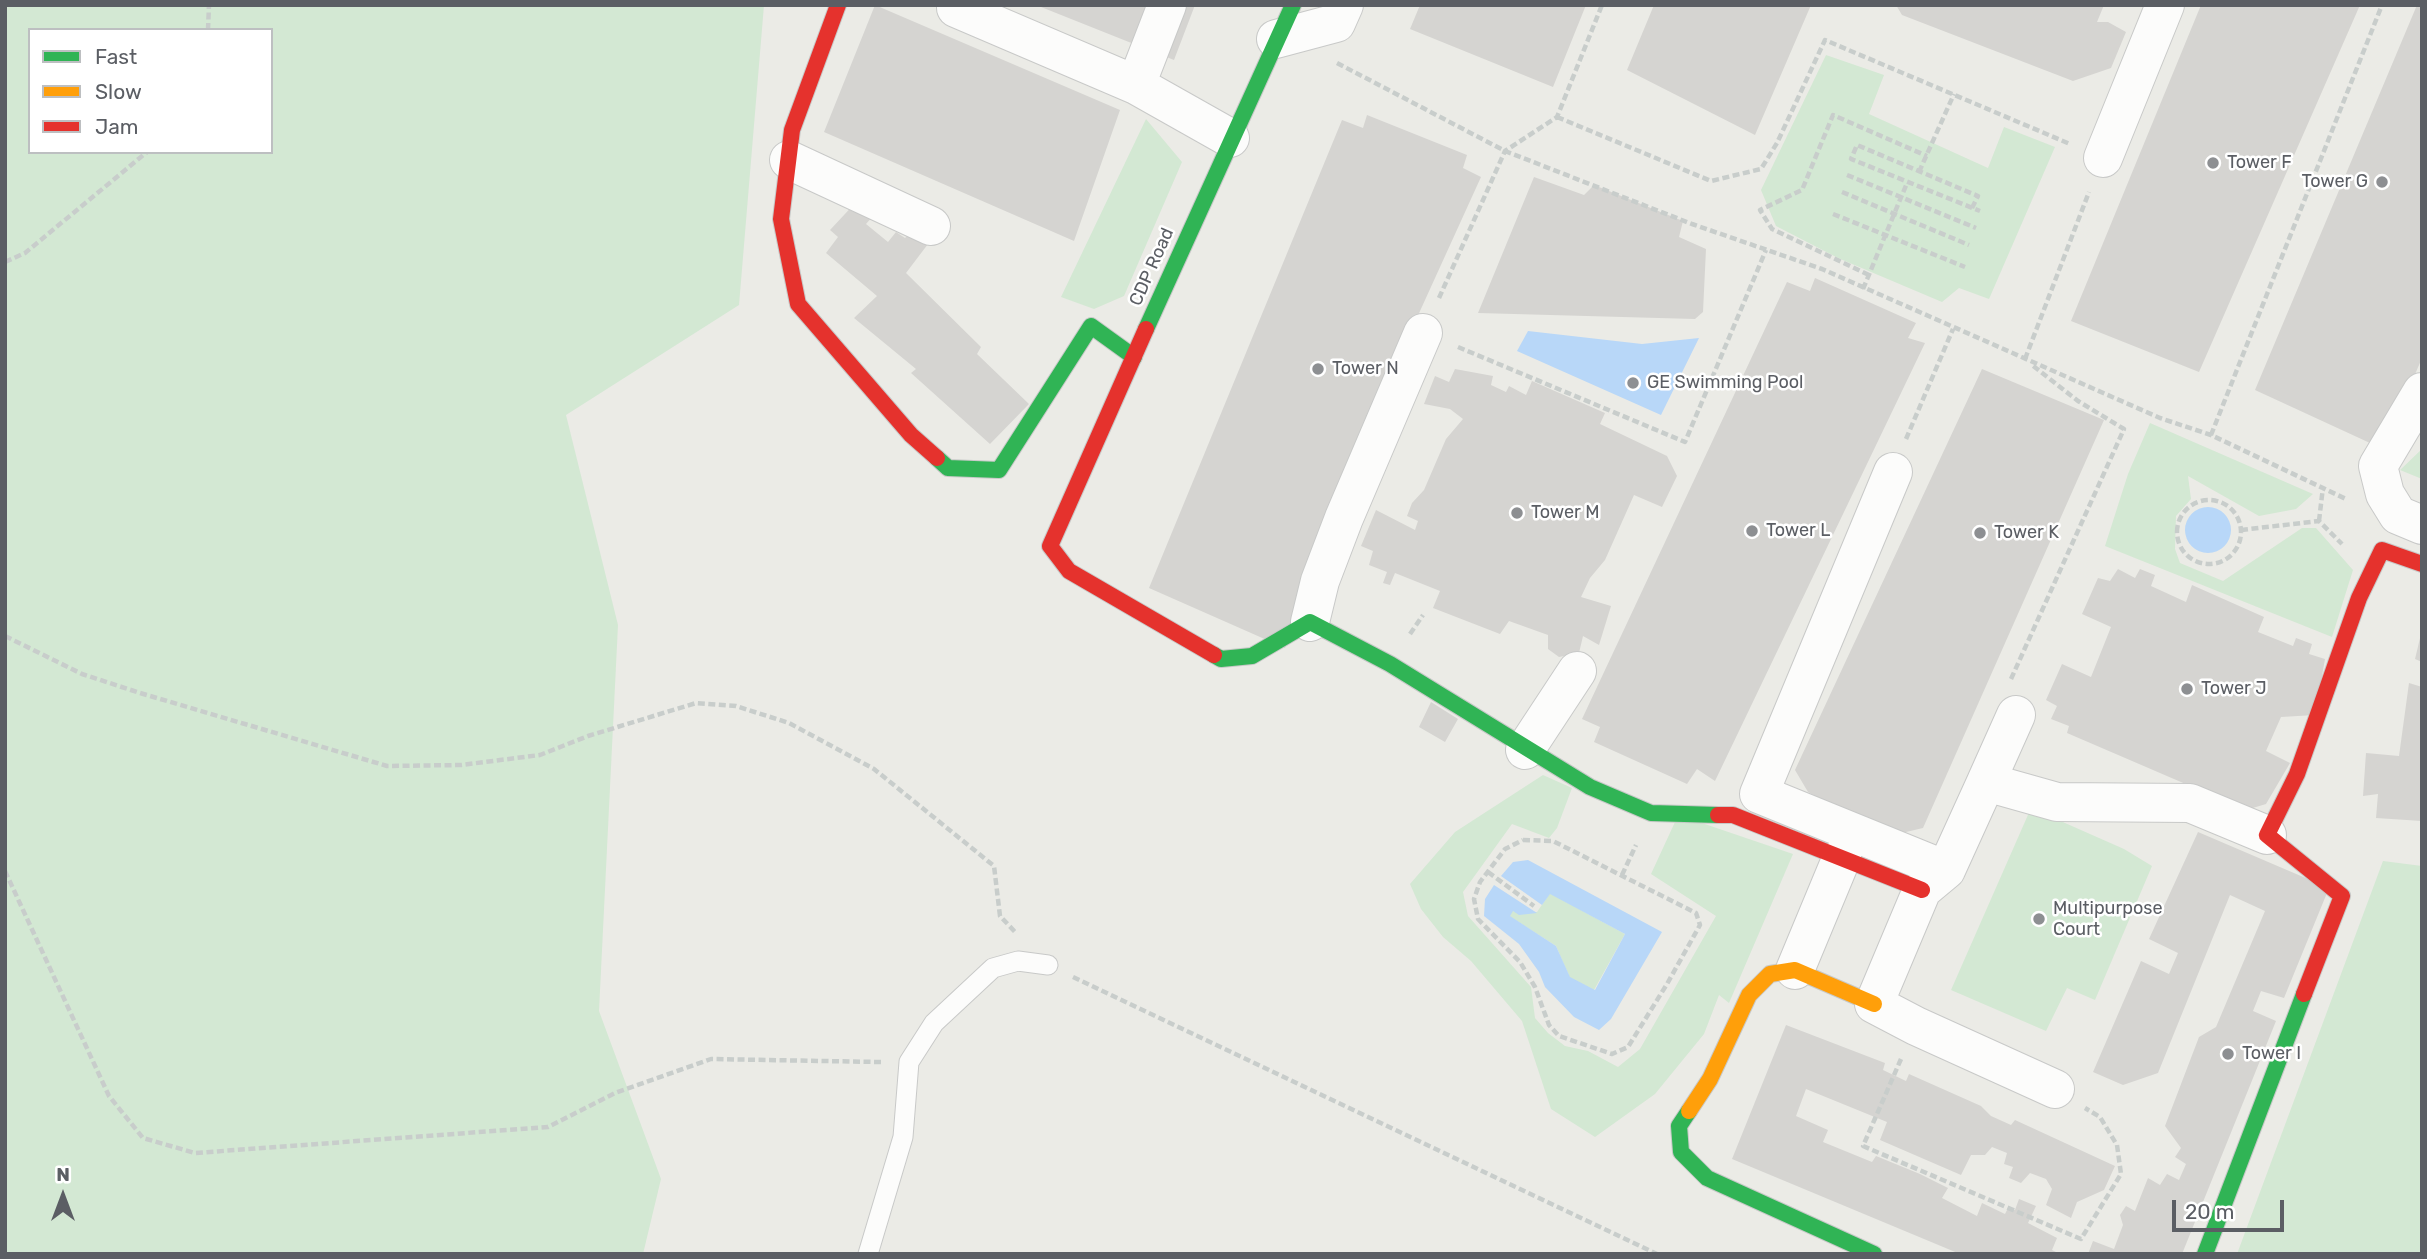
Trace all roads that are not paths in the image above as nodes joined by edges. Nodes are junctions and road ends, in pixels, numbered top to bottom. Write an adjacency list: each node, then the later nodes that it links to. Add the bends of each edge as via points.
1 (838, 5): 11 (street, via 792,130)
2 (1167, 5): 8 (street)
3 (1293, 5): 7 (street, CDP Road)
4 (1344, 5): 7 (street, via 1336,23)
5 (2165, 5): 10 (street)
6 (956, 8): 8 (street)
7 (1276, 39): 9 (street, CDP Road)
8 (1136, 85): 9 (street)
9 (1230, 138): 14 (street, CDP Road)
10 (2103, 158)
11 (789, 160): 12 (street); 14 (street, via 781,219 798,304 911,435 948,468 999,470 1091,326)
12 (931, 226)
13 (1423, 333): 19 (street, via 1344,518)
14 (1133, 357): 19 (street, CDP Road, via 1050,545 1069,571 1221,659 1252,656)
15 (2422, 392): 17 (street, via 2378,466 2385,494 2398,515)
16 (1892, 472): 26 (street, via 1759,794)
17 (2422, 525)
18 (2422, 564): 24 (street, via 2382,550 2360,598 2297,774)
19 (1310, 622): 22 (street, via 1390,664)
20 (1577, 671): 22 (street)
21 (2011, 702): 23 (street)
22 (1525, 750): 25 (street, via 1590,787 1651,813 1733,815)
23 (1986, 782): 24 (street, via 2057,802 2190,803); 26 (street)
24 (2267, 835): 33 (street, via 2342,896)
25 (1842, 858): 26 (street); 28 (street)
26 (1934, 880): 29 (street)
27 (1048, 965): 31 (lane, via 1018,961 993,968 934,1023 909,1062 903,1137)
28 (1795, 970): 29 (street); 32 (street, via 1770,974 1749,995 1710,1079 1679,1126 1681,1152 1707,1178)
29 (1874, 1003): 30 (street)
30 (2055, 1089)
31 (869, 1254)
32 (1874, 1254)
33 (2205, 1254)

